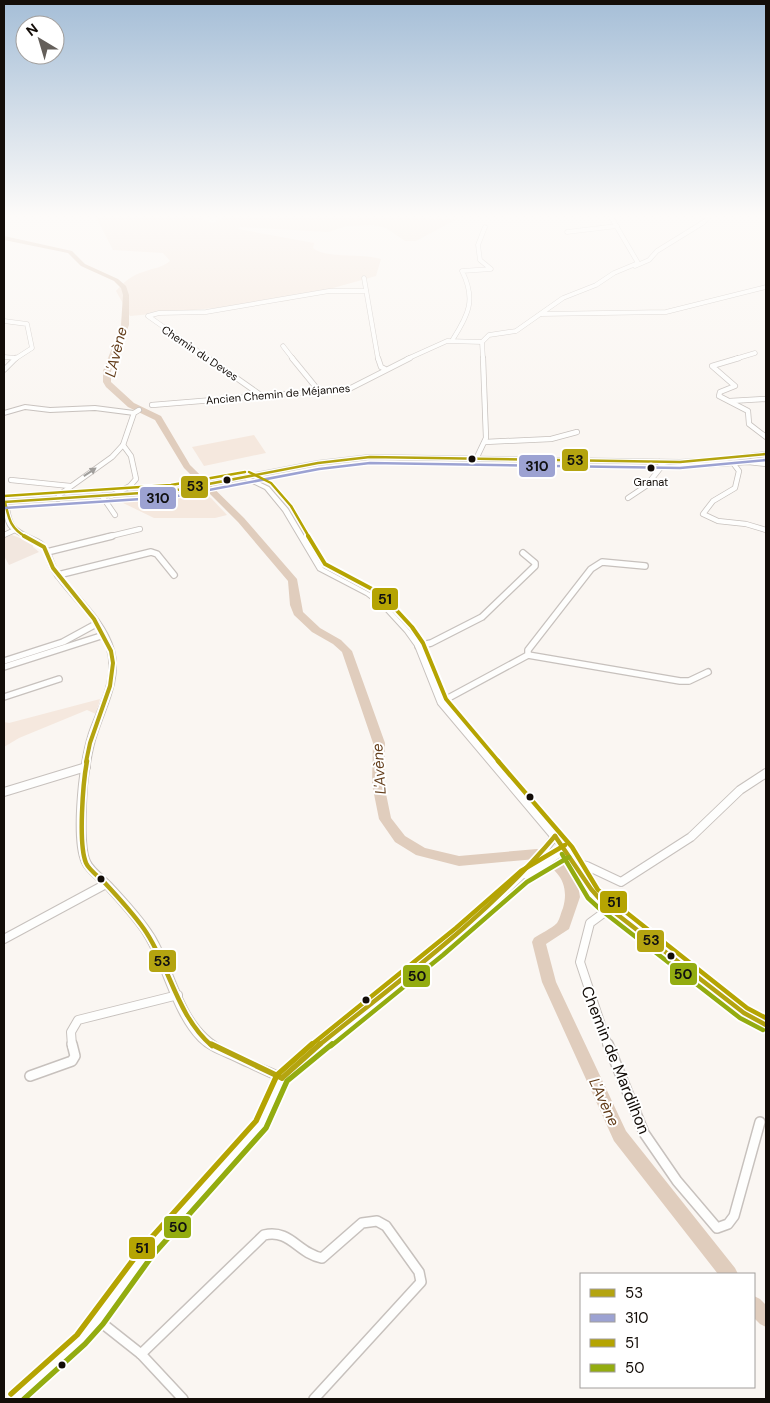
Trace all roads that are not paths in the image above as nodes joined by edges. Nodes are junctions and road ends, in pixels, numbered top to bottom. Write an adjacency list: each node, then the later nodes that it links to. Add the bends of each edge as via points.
1 (365, 282): 5 (street)
2 (467, 282): 8 (street, via 470,289 468,315)
3 (600, 282): 6 (street, via 573,292)
4 (766, 288): 6 (street, via 666,312)
5 (366, 291): 14 (street, via 377,355); 17 (street, Chemin du Deves, via 329,291 206,312 148,316)
6 (541, 314): 9 (street, via 516,331 489,335)
7 (4, 321): 13 (street, via 28,326 32,350)
8 (453, 339): 9 (street, Ancien Chemin de Méjannes); 14 (street, Ancien Chemin de Méjannes)
9 (482, 342): 25 (street)
10 (283, 346): 16 (street)
11 (754, 353): 19 (street, via 712,366 735,386 720,392 719,396)
12 (4, 358): 13 (street)
13 (16, 358): 15 (street)
14 (385, 369): 16 (street, Ancien Chemin de Méjannes, via 352,388)
15 (4, 370)
16 (319, 391): 17 (street, Ancien Chemin de Méjannes)
17 (262, 396): 20 (street, Ancien Chemin de Méjannes)
18 (766, 399): 19 (street)
19 (729, 402): 24 (street, via 748,411 748,426)
20 (152, 405)
21 (136, 412): 22 (street, via 25,407); 26 (street)
22 (4, 413)
23 (577, 432): 25 (street, via 551,439)
24 (766, 437)
25 (485, 442): 28 (street)
26 (124, 445): 35 (street, one-way to 26, via 112,458); 37 (street, via 133,460 136,479)
27 (766, 454): 29 (main road)
28 (477, 457): 29 (main road); 32 (main road, via 346,459)
29 (661, 463): 30 (street, via 678,467); 40 (street, via 646,486)
30 (734, 463): 31 (street); 45 (street, via 739,471 737,488 706,505 703,514 722,522)
31 (766, 464)
32 (266, 474): 33 (main road); 36 (street)
33 (246, 478): 36 (street); 37 (main road, via 193,488)
34 (11, 480): 35 (street)
35 (70, 486): 39 (street)
36 (267, 488): 54 (street, via 298,529 320,569 378,601)
37 (130, 490): 38 (main road)
38 (102, 496): 39 (main road); 42 (street)
39 (58, 498): 41 (main road)
40 (628, 498)
41 (4, 502): 44 (street)
42 (115, 515)
43 (140, 529): 47 (street)
44 (15, 530): 46 (street); 47 (street, via 40,543)
45 (766, 530)
46 (4, 535)
47 (47, 552): 50 (street)
48 (523, 553): 54 (street, via 535,566 488,612 475,622)
49 (644, 566): 55 (street, via 602,562 591,569 528,650)
50 (58, 575): 51 (street, via 151,552 157,554); 52 (street)
51 (174, 575)
52 (96, 624): 53 (street); 56 (street, via 63,642)
53 (104, 635): 57 (street); 62 (street, via 111,653 110,681 90,743)
54 (418, 646): 61 (street)
55 (528, 655): 58 (street, via 680,681 689,681); 61 (street)
56 (4, 661)
57 (4, 667)
58 (708, 672)
59 (58, 679): 60 (street)
60 (4, 697)
61 (442, 702): 65 (street)
62 (86, 767): 64 (street); 69 (street, via 82,854)
63 (766, 773): 67 (street, via 740,790 691,837 621,882 584,863)
64 (4, 792)
65 (555, 836): 66 (street); 68 (street)
66 (567, 851): 67 (street); 68 (street)
67 (574, 863): 70 (street, via 593,894)
68 (538, 864): 75 (street, via 461,932)
69 (106, 884): 71 (street); 72 (street, via 143,926)
70 (609, 909): 73 (street, via 744,1013); 76 (street, Chemin de Mardilhon, via 590,923 580,962 591,998 644,1133 677,1181 717,1228 728,1224 734,1216)
71 (4, 939)
72 (178, 995): 74 (street, via 78,1020 72,1031 76,1056 72,1061); 75 (street, via 188,1019 204,1041)
73 (766, 1025)
74 (30, 1076)
75 (282, 1078): 77 (street, via 261,1124 147,1252)
76 (760, 1122)
77 (98, 1320): 78 (street); 79 (street)
78 (141, 1354): 80 (street); 81 (street, via 264,1234 282,1232 313,1258 322,1258 362,1223 378,1220 420,1272 421,1282)
79 (15, 1399)
80 (184, 1399)
81 (314, 1399)

